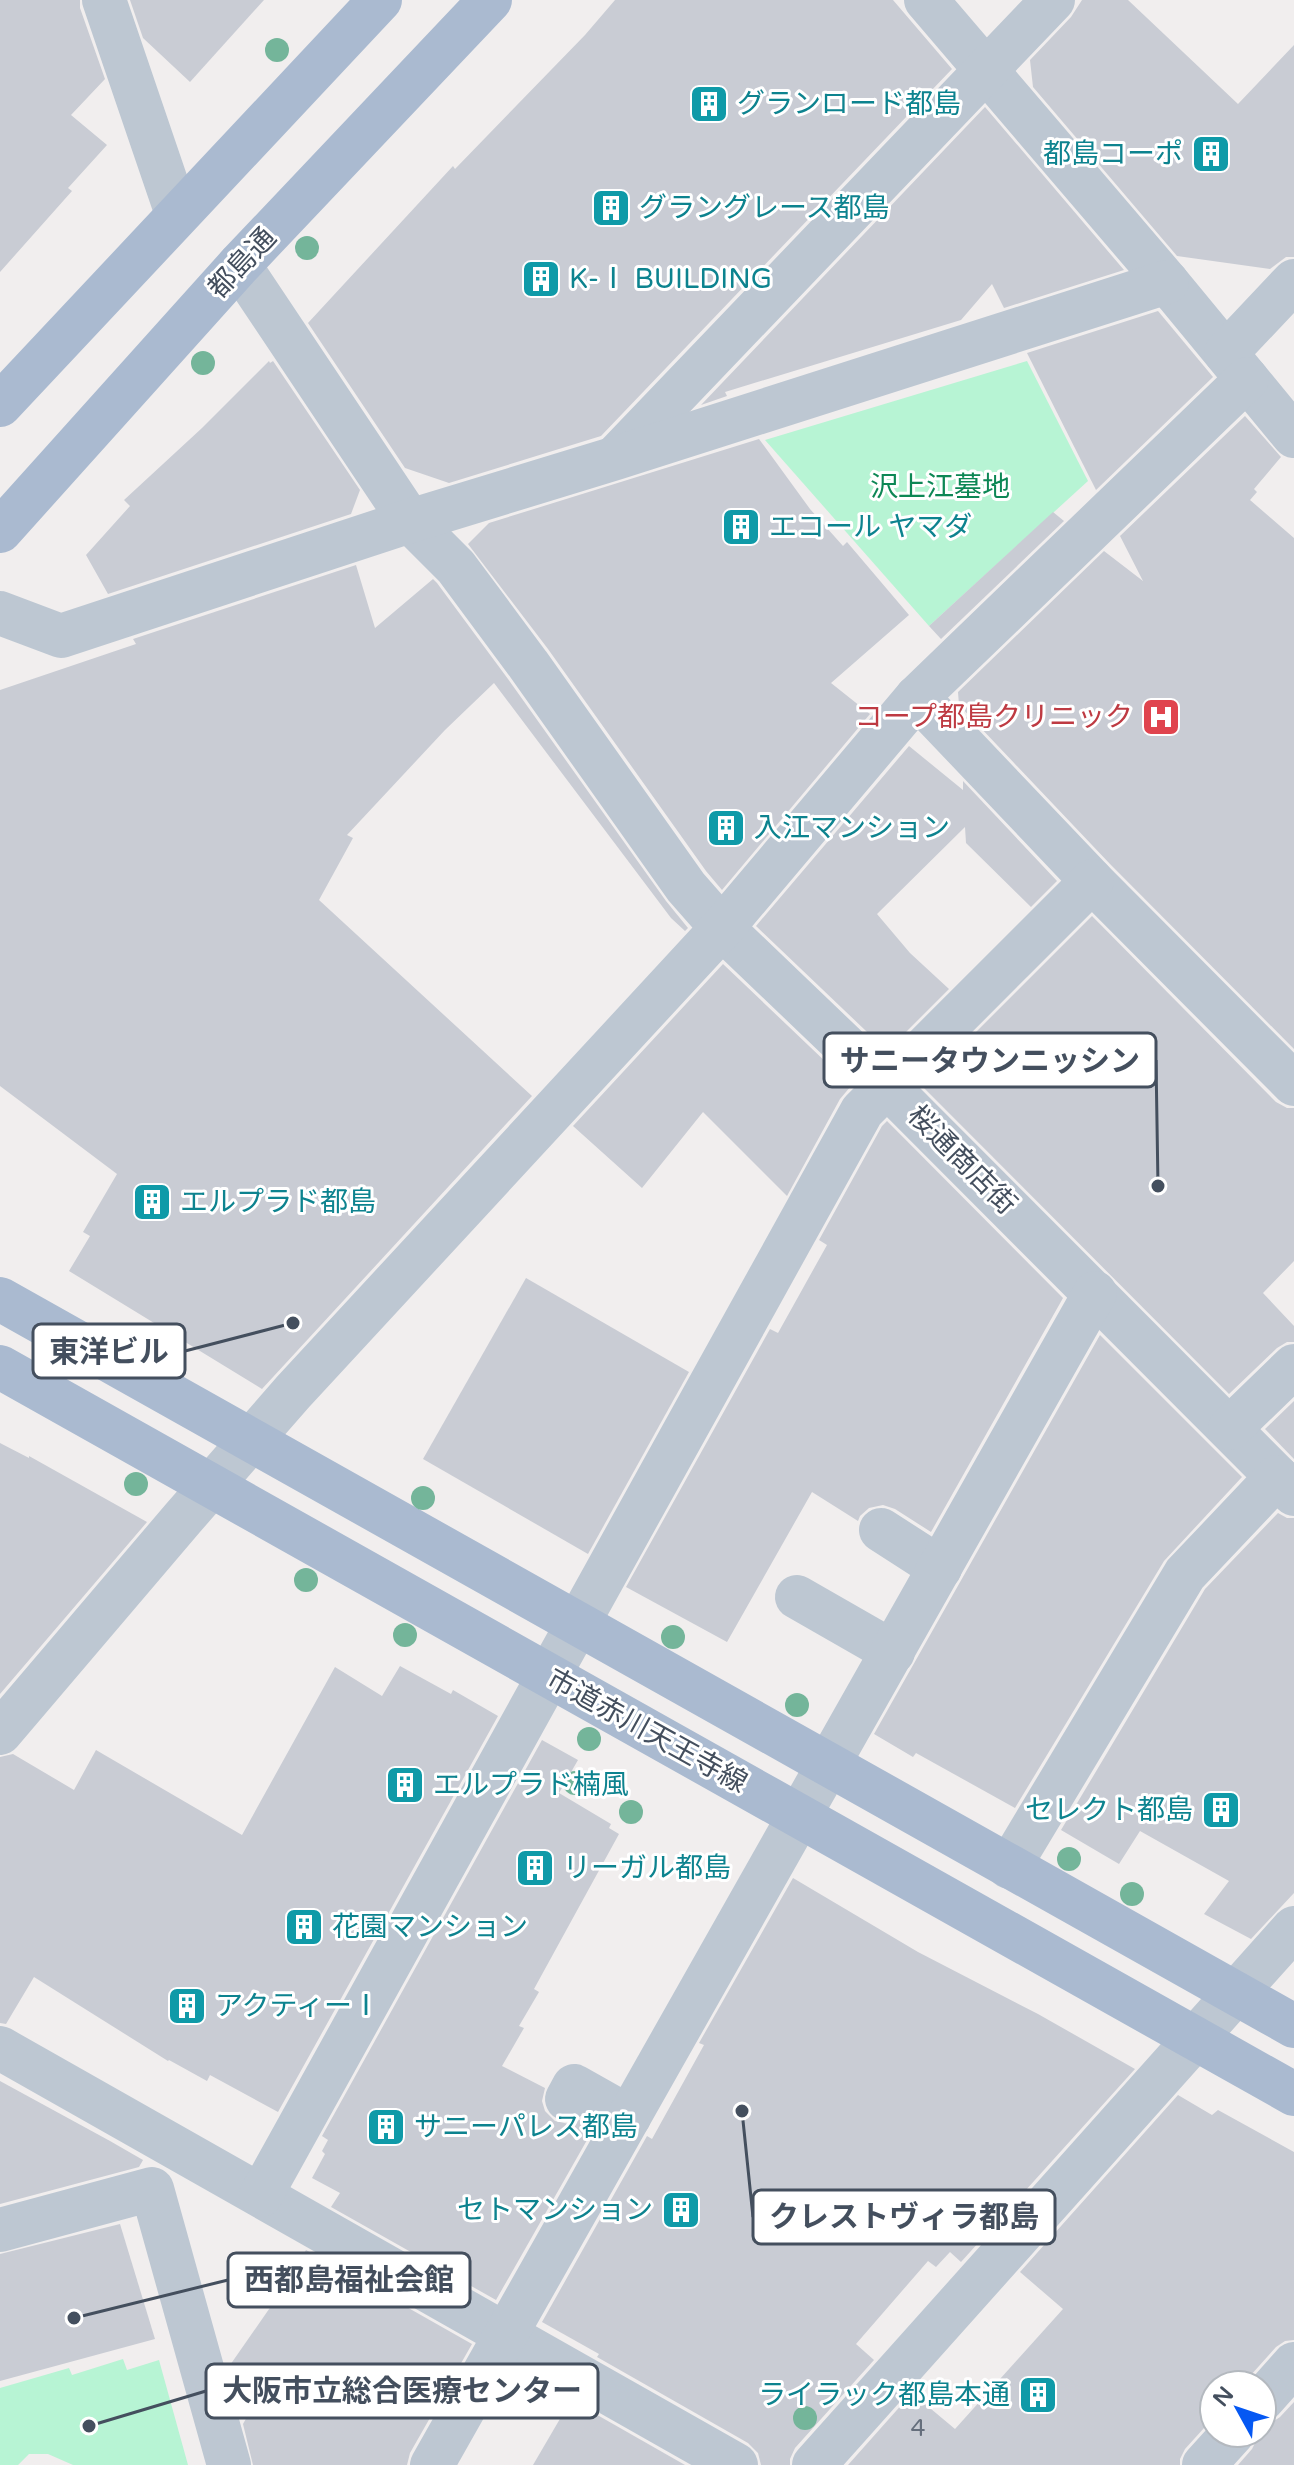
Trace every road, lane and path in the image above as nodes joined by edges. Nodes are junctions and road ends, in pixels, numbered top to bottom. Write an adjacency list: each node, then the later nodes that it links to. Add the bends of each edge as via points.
1 (104, 0): 7 (street)
2 (380, 0): 7 (main road)
3 (490, 0): 8 (main road, 都島通)
4 (926, 0): 6 (street)
5 (1053, 0): 6 (street)
6 (986, 71): 10 (street); 14 (street)
7 (177, 214): 12 (main road)
8 (239, 265): 15 (street, 桜通商店街); 16 (main road, 都島通)
9 (1294, 281): 11 (street)
10 (1167, 282): 11 (street); 14 (street)
11 (1236, 366): 13 (street); 18 (street)
12 (0, 405)
13 (1294, 436)
14 (616, 458): 15 (street)
15 (410, 521): 17 (street, via 61,636); 20 (street, 桜通商店街, via 456,567 686,887)
16 (0, 531)
17 (0, 613)
18 (917, 697): 19 (street); 20 (street)
19 (1092, 881): 21 (street); 22 (street)
20 (722, 928): 22 (street, 桜通商店街); 28 (street)
21 (1294, 1084)
22 (886, 1085): 23 (street, 桜通商店街); 34 (street, via 862,1111)
23 (1095, 1293): 27 (street, 桜通商店街); 32 (street)
24 (0, 1299): 28 (main road)
25 (1294, 1366): 27 (street)
26 (0, 1367): 30 (main road, 市道赤川天王寺線)
27 (1230, 1428): 29 (street, 桜通商店街)
28 (251, 1439): 30 (street); 34 (main road)
29 (1286, 1485): 40 (street, via 1185,1574)
30 (210, 1487): 36 (main road, 市道赤川天王寺線); 37 (street)
31 (881, 1530): 32 (street)
32 (940, 1568): 35 (street)
33 (797, 1597): 35 (street)
34 (577, 1623): 36 (street); 38 (main road)
35 (893, 1652): 38 (street)
36 (548, 1675): 39 (main road, 市道赤川天王寺線); 51 (street)
37 (0, 1733)
38 (828, 1764): 39 (street); 40 (main road)
39 (799, 1817): 44 (main road, 市道赤川天王寺線); 48 (street)
40 (1009, 1867): 42 (main road)
41 (1294, 1928): 42 (street)
42 (1236, 1993): 43 (main road); 44 (street)
43 (1294, 2026)
44 (1195, 2039): 46 (main road, 市道赤川天王寺線); 60 (street)
45 (0, 2048): 49 (street)
46 (1294, 2094)
47 (567, 2099): 48 (street, via 574,2086)
48 (629, 2117): 53 (street)
49 (176, 2147): 50 (street); 51 (street)
50 (152, 2189): 52 (street); 57 (street)
51 (261, 2195): 53 (street)
52 (0, 2230)
53 (506, 2334): 58 (street); 59 (street)
54 (1294, 2364): 55 (street)
55 (1278, 2382)
56 (1218, 2449): 61 (street)
57 (229, 2465)
58 (432, 2465)
59 (736, 2465)
60 (814, 2465)
61 (1204, 2465)

